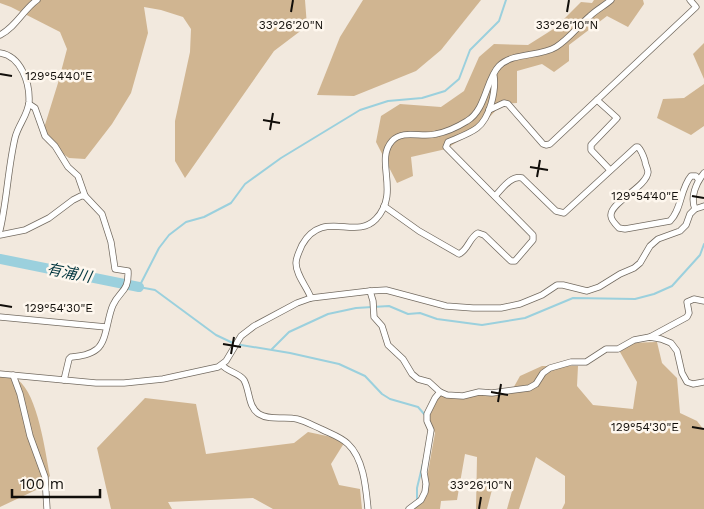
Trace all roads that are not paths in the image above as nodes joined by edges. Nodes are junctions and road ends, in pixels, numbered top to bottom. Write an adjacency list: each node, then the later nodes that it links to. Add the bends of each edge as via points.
1 (37, 0): 4 (street, via 14,26)
2 (611, 0): 6 (street, via 557,46 543,53 508,60)
3 (690, 0): 7 (street, via 696,7)
4 (0, 35)
5 (0, 52): 8 (street, via 20,66 26,78)
6 (494, 74): 9 (street, via 496,87); 15 (street, via 475,114 468,121 438,134 406,134 391,142 386,154 388,182)
7 (597, 100): 9 (street, via 546,145 508,104); 10 (street, via 617,118 591,145 591,150)
8 (29, 104): 13 (street, via 35,108 45,136 78,176); 18 (street, via 15,138)
9 (489, 110): 14 (street, via 478,127 446,144 446,147)
10 (610, 170): 12 (street, via 636,147 640,148 648,172 646,177 610,214 619,228 625,229 670,221 675,216 686,182 692,176); 14 (street, via 564,213 556,211 518,177)
11 (704, 173): 12 (street)
12 (698, 179): 17 (street, via 692,202)
13 (85, 196): 19 (street, via 25,230); 24 (street, via 102,214 115,269 128,271 126,287 113,304)
14 (495, 196): 15 (street, via 533,235 533,240 515,261 478,233 460,254)
15 (384, 206): 21 (street, via 370,225 325,226 306,238 296,263)
16 (704, 206): 17 (street)
17 (695, 209): 20 (street, via 680,231 658,239 634,268 587,291 557,285 542,295 501,308 446,306 386,290)
18 (0, 230)
19 (0, 235)
20 (371, 296): 21 (street); 31 (street, via 374,317 382,326 388,345 403,359 412,374)
21 (310, 298): 26 (street, via 254,326 241,336)
22 (704, 301): 25 (street, via 694,299 687,302 687,317)
23 (0, 317): 24 (street)
24 (106, 327): 29 (street, via 98,349 69,359)
25 (650, 337): 30 (street, via 671,343 688,382); 31 (street, via 634,340 618,349 606,349 586,362 550,368 529,388 463,396)
26 (222, 365): 29 (street, via 163,380 124,383); 33 (street, via 242,378 252,406 262,416 298,419 349,444 360,466)
27 (0, 374): 28 (street)
28 (13, 375): 29 (street); 32 (street, via 45,477)
29 (64, 380)
30 (704, 382)
31 (440, 392): 34 (street, via 427,414 430,438 424,472 425,492 421,500)
32 (47, 509)
33 (368, 509)
34 (409, 509)

